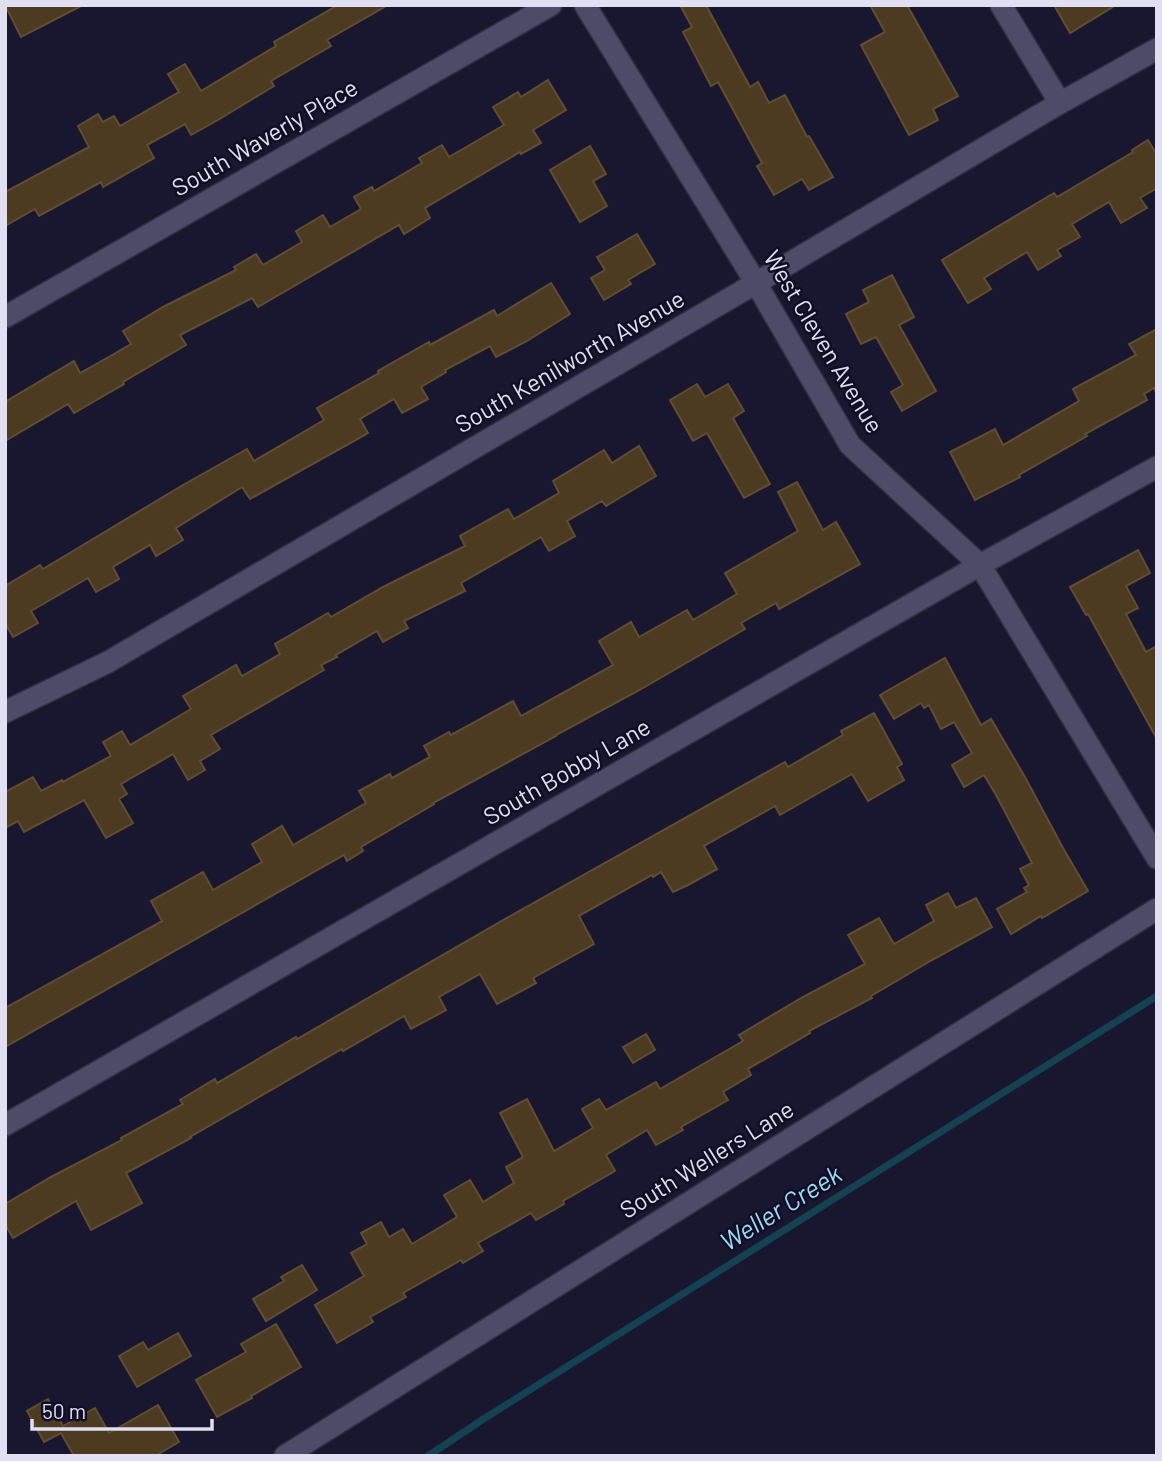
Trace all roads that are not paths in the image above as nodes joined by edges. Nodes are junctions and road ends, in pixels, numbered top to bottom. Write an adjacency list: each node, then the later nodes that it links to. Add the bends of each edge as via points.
1 (551, 5): 7 (street, South Waverly Place)
2 (585, 5): 6 (street, West Cleven Avenue)
3 (1001, 5): 5 (street)
4 (1157, 49): 5 (street, South Kenilworth Avenue)
5 (1060, 103): 6 (street, South Kenilworth Avenue)
6 (756, 283): 9 (street, West Cleven Avenue, via 850,445); 10 (street, South Kenilworth Avenue, via 108,662)
7 (5, 317)
8 (1157, 467): 9 (street, South Bobby Lane)
9 (979, 565): 11 (street, West Cleven Avenue); 13 (street, South Bobby Lane)
10 (5, 712)
11 (1157, 859)
12 (1157, 909): 14 (street, South Wellers Lane)
13 (5, 1125)
14 (285, 1456)

